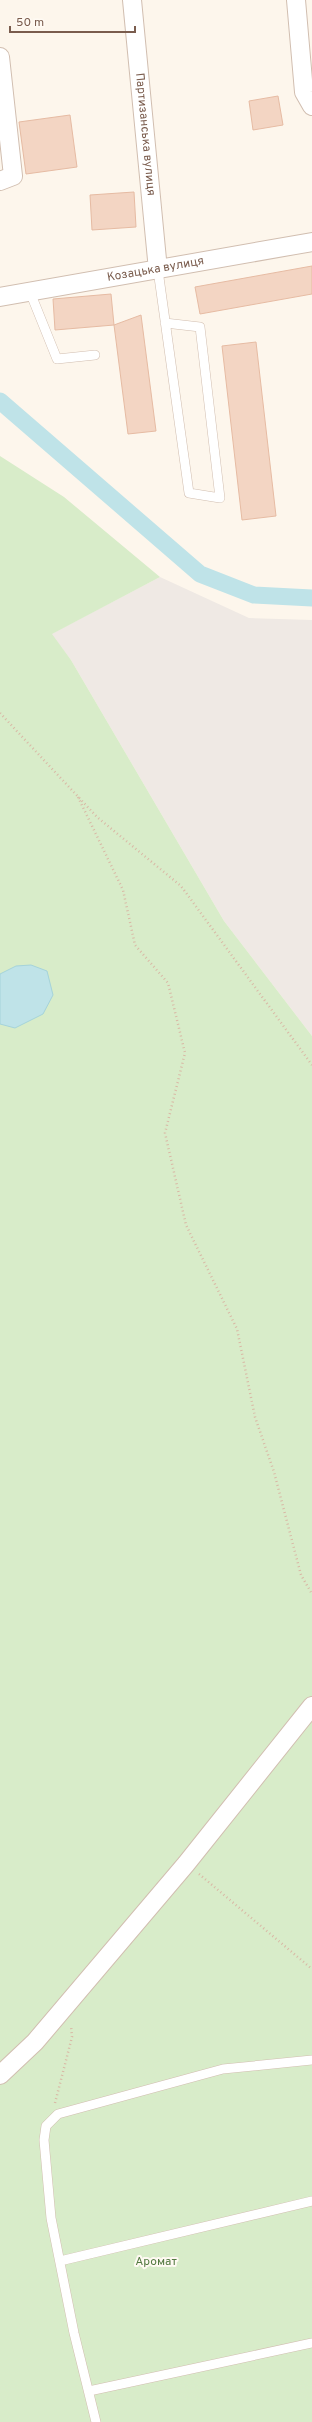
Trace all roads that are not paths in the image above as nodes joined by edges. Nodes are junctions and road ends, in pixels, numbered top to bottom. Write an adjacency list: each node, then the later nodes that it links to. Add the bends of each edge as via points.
1 (132, 0): 7 (street, Партизанська вулиця)
2 (296, 0): 4 (street, via 304,92)
3 (0, 57): 5 (street, via 13,176)
4 (312, 106)
5 (0, 181)
6 (312, 242): 7 (street, Козацька вулиця)
7 (158, 270): 8 (street, Козацька вулиця); 10 (lane)
8 (30, 292): 9 (street, Козацька вулиця); 11 (lane, via 57,359)
9 (0, 297)
10 (165, 323): 10 (lane, via 189,493 220,498 200,327)
11 (95, 355)
12 (312, 1706): 14 (street, via 186,1864 35,2042)
13 (312, 2060): 16 (lane, via 223,2069 58,2114 46,2126 44,2140 51,2218)
14 (0, 2075)
15 (312, 2201): 16 (lane)
16 (60, 2261): 18 (lane)
17 (312, 2342): 18 (lane)
18 (89, 2391): 19 (lane)
19 (96, 2422)

